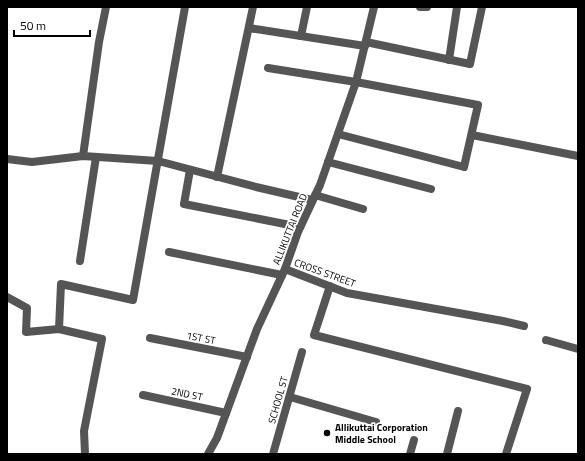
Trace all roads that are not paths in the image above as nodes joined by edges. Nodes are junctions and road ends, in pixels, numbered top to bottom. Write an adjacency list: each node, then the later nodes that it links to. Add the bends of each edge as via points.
1 (106, 7): 18 (street)
2 (185, 7): 22 (street)
3 (253, 7): 10 (street)
4 (307, 7): 11 (street)
5 (374, 7): 12 (street, ALLIKUTTAI ROAD)
6 (420, 7): 7 (street)
7 (427, 7)
8 (457, 7): 13 (street)
9 (482, 7): 13 (street, via 470,64)
10 (249, 28): 11 (street); 25 (street)
11 (302, 36): 12 (street)
12 (365, 44): 13 (street); 15 (street, ALLIKUTTAI ROAD)
13 (449, 60)
14 (268, 68): 15 (street)
15 (356, 82): 16 (street, ALLIKUTTAI ROAD); 17 (street, via 478,105)
16 (338, 134): 17 (street, via 464,167); 23 (street, ALLIKUTTAI ROAD)
17 (472, 135): 19 (street)
18 (83, 156): 20 (street); 21 (street, via 32,162)
19 (578, 156)
20 (96, 157): 22 (street); 31 (street)
21 (7, 159)
22 (158, 161): 24 (street); 36 (street, via 133,300 61,284)
23 (328, 162): 26 (street); 27 (street, ALLIKUTTAI ROAD)
24 (190, 170): 25 (street); 29 (street, via 184,204)
25 (217, 177): 27 (street)
26 (431, 189)
27 (314, 198): 28 (street); 29 (street, ALLIKUTTAI ROAD)
28 (364, 209)
29 (300, 227): 32 (street, ALLIKUTTAI ROAD)
30 (169, 252): 32 (street, CROSS STREET)
31 (80, 261)
32 (283, 272): 33 (street, CROSS STREET); 41 (street, ALLIKUTTAI ROAD)
33 (330, 286): 35 (street, CROSS STREET, via 347,293); 53 (street, via 314,335 528,389)
34 (7, 297): 36 (street, via 27,308 26,332)
35 (524, 326)
36 (59, 330): 48 (street, via 102,339 84,431)
37 (150, 338): 41 (street, 1ST ST)
38 (546, 340): 39 (street)
39 (578, 349)
40 (302, 352): 43 (street, SCHOOL ST)
41 (247, 357): 45 (street, ALLIKUTTAI ROAD)
42 (143, 395): 45 (street, 2ND ST)
43 (290, 397): 46 (street); 50 (street, SCHOOL ST)
44 (458, 411): 52 (street)
45 (226, 413): 49 (street, ALLIKUTTAI ROAD)
46 (376, 422)
47 (414, 440): 51 (street)
48 (85, 454)
49 (208, 454)
50 (273, 454)
51 (410, 454)
52 (447, 454)
53 (506, 454)

